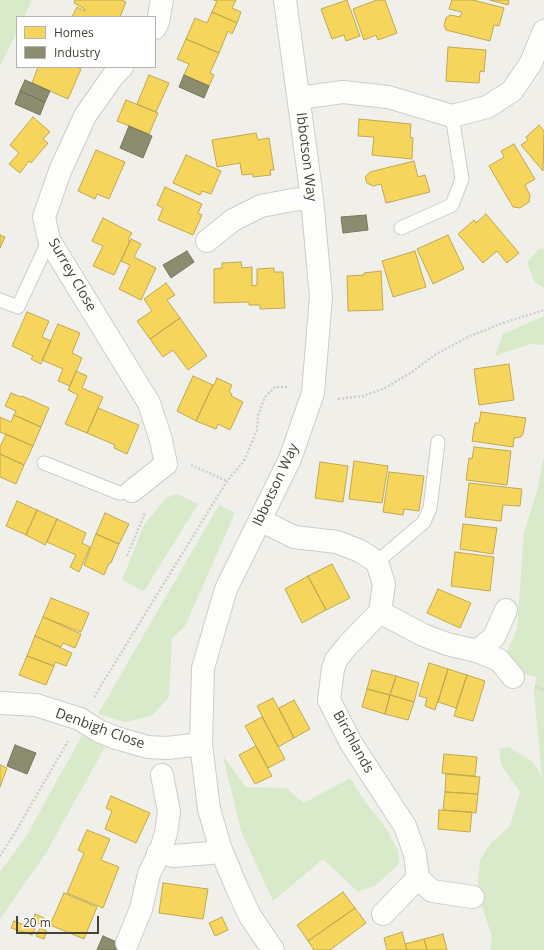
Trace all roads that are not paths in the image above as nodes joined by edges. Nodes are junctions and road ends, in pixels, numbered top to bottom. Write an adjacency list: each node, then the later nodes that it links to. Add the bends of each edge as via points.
1 (162, 0): 3 (street)
2 (285, 0): 6 (street, Ibbotson Way)
3 (156, 26)
4 (544, 32): 7 (street, via 532,63 512,91 488,107)
5 (121, 68): 10 (street, Surrey Close, via 85,116 60,171 44,217)
6 (299, 98): 7 (street, via 343,92 388,97); 8 (street, Ibbotson Way)
7 (452, 116): 9 (lane, via 462,179 452,205)
8 (312, 198): 11 (street, via 261,206 233,220); 16 (street, Ibbotson Way, via 321,297 313,393 290,459)
9 (401, 228)
10 (50, 240): 12 (lane, via 18,307); 15 (street, Surrey Close, via 149,403 161,440 175,463)
11 (207, 241)
12 (0, 300)
13 (438, 442): 17 (lane, via 430,508 424,522)
14 (44, 463): 15 (lane, via 119,493)
15 (132, 491)
16 (260, 520): 17 (street, via 294,537 337,542 360,551); 23 (street, Ibbotson Way, via 226,589 204,668)
17 (377, 562): 19 (street, via 384,584)
18 (506, 610): 20 (street, via 494,637)
19 (380, 612): 20 (street, via 423,635); 27 (street, Birchlands, via 336,660 329,700 350,744 405,826 415,854)
20 (477, 652): 21 (street, via 499,660)
21 (513, 677)
22 (0, 703): 23 (street, Denbigh Close, via 36,705 80,719 116,738 148,747 167,748)
23 (201, 744): 25 (street, Ibbotson Way, via 209,809)
24 (162, 775): 26 (street, via 169,812 166,833)
25 (221, 850): 26 (street, via 173,856); 31 (street, Ibbotson Way, via 250,916)
26 (158, 853): 30 (street)
27 (418, 878): 28 (street, via 432,891); 29 (street)
28 (473, 897)
29 (383, 914)
30 (128, 943)
31 (273, 950)

